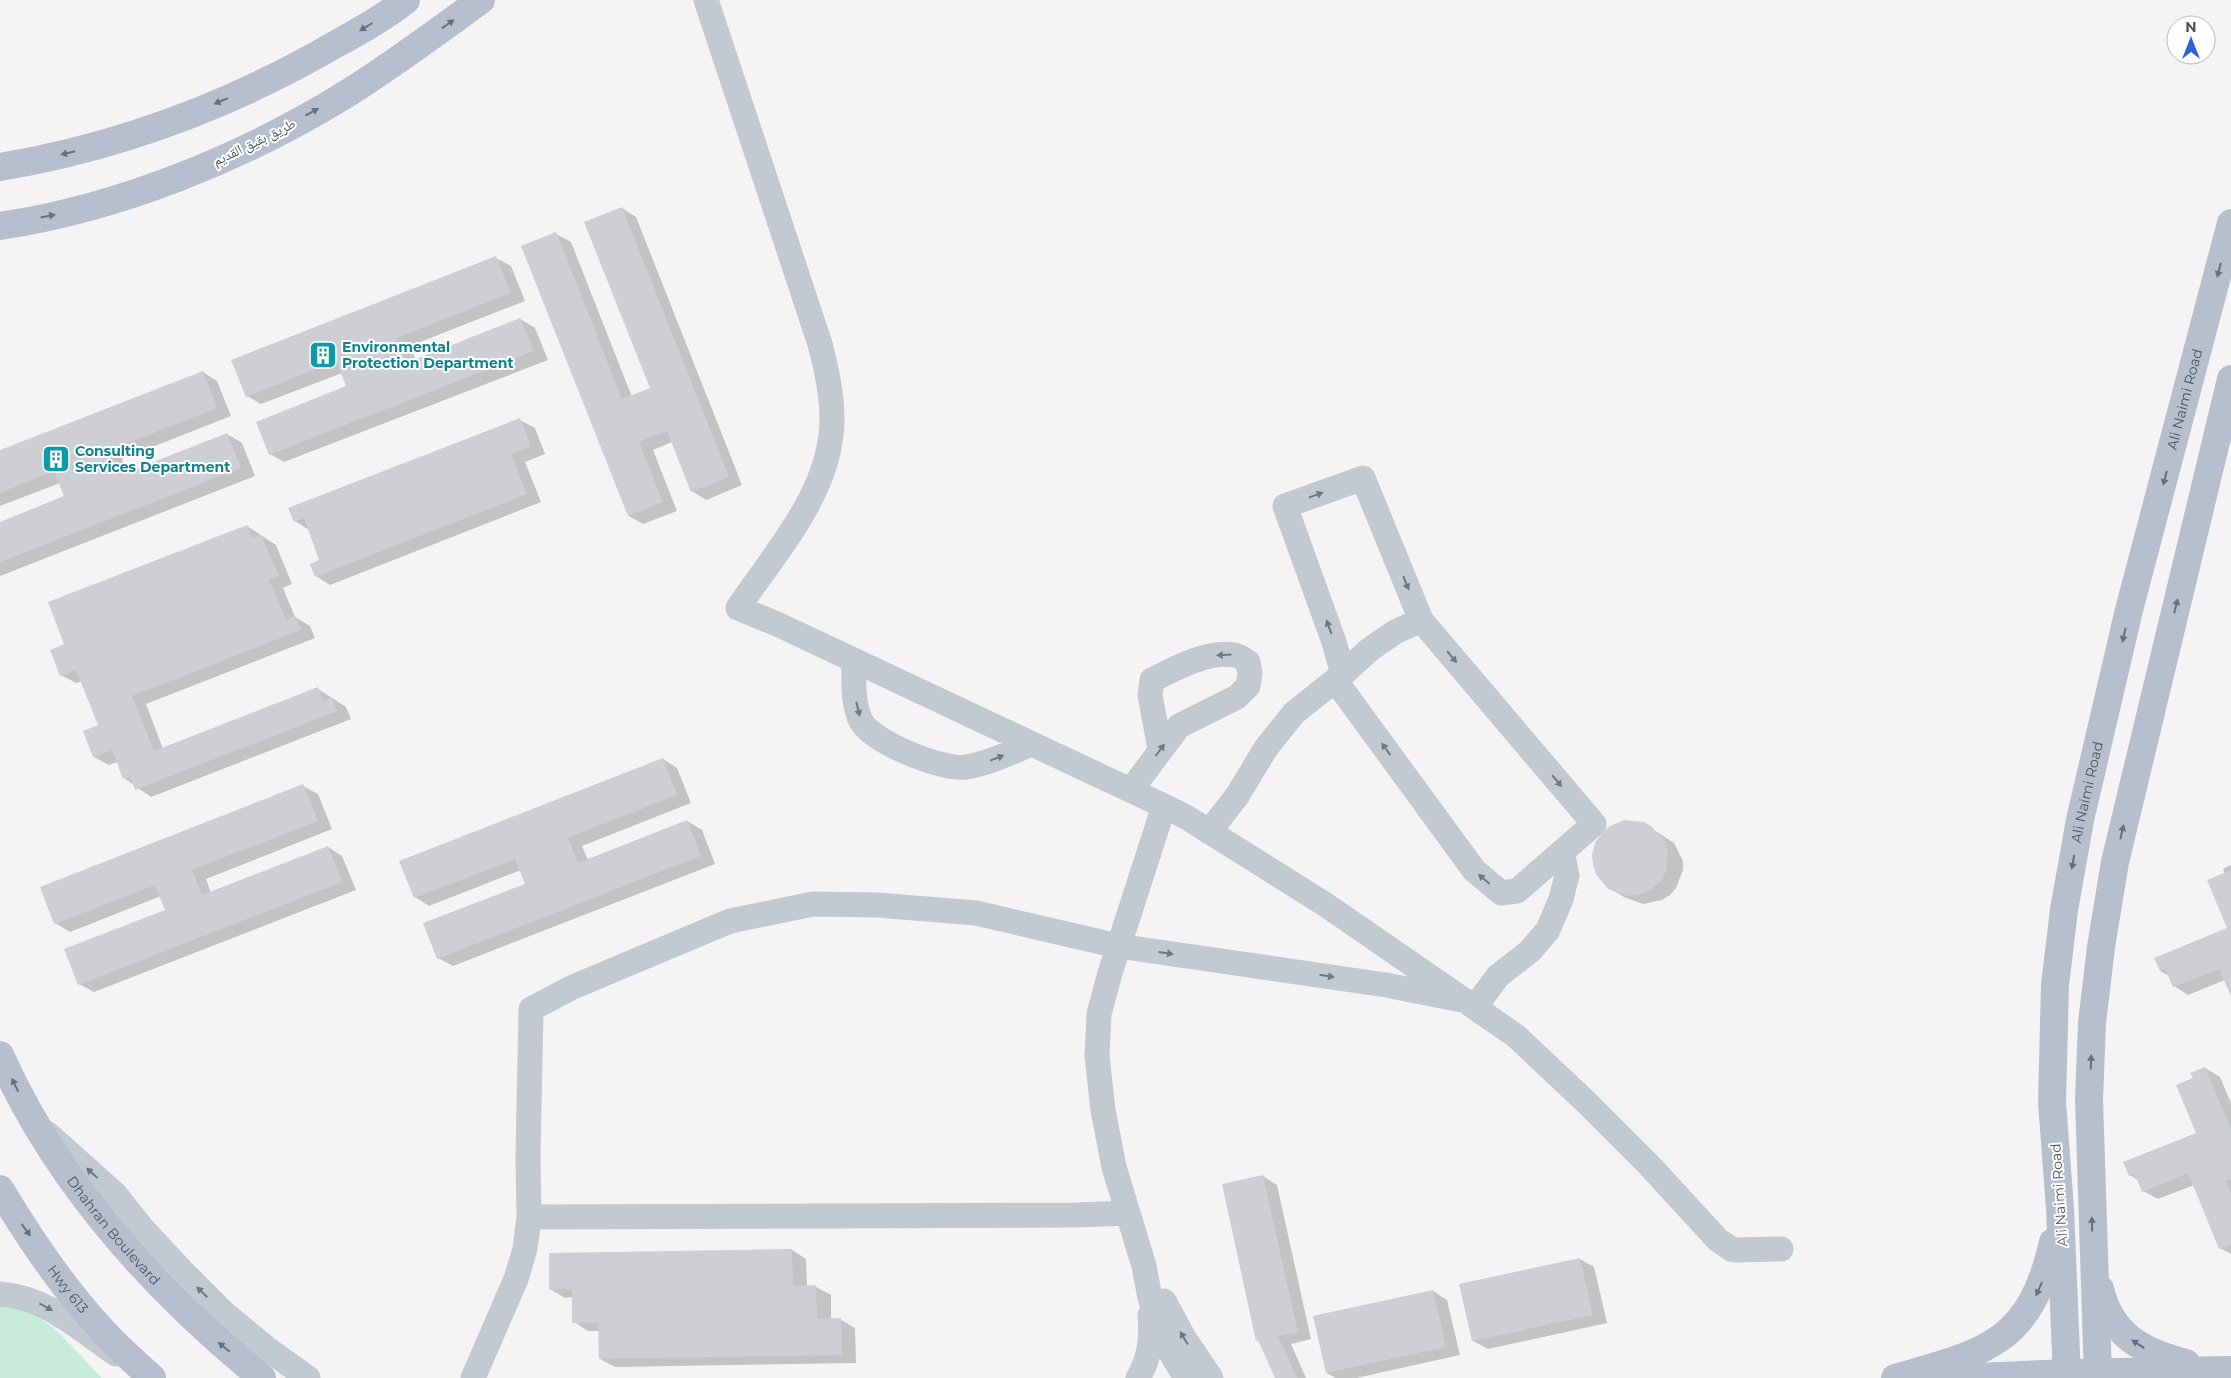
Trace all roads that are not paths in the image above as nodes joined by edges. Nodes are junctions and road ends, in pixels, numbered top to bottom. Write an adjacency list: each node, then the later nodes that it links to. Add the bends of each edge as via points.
1 (406, 0): 4 (main road, one-way to 4, via 313,58 259,86 84,150)
2 (481, 0): 6 (main road, طريق بقيق القديم, one-way to 2, via 108,201 223,158 346,94)
3 (706, 0): 9 (street, via 820,344 828,378 832,420 827,457 814,492 790,534 738,608)
4 (0, 167)
5 (2231, 223): 22 (main road, Ali Naimi Road, one-way to 22, via 2129,610 2080,820 2064,910 2055,985 2052,1050 2052,1102)
6 (0, 226)
7 (2231, 379): 26 (main road, one-way to 7, via 2089,1099 2092,1023 2101,947 2115,862)
8 (1420, 620): 10 (street, via 1382,641); 10 (street, one-way to 8, via 1334,642 1284,506 1363,478); 16 (street, one-way to 16, via 1594,824)
9 (854, 660): 11 (street); 11 (street, one-way to 11, via 855,694 861,721 885,742 942,766 965,767)
10 (1339, 677): 15 (street, via 1294,713); 16 (street, one-way to 10, via 1518,892 1501,893 1474,870)
11 (1031, 744): 13 (street)
12 (1160, 749): 13 (street, one-way to 12)
13 (1131, 790): 14 (street)
14 (1164, 806): 15 (street); 17 (street)
15 (1209, 832): 18 (street, via 1326,905)
16 (1562, 852): 18 (street, via 1567,875 1548,930 1530,951 1498,976)
17 (1118, 946): 18 (street, one-way to 18, via 1386,984); 23 (street, via 1099,1014 1097,1056 1103,1110); 24 (street, via 976,913 814,904 730,921 573,987 531,1008)
18 (1471, 1004): 25 (street, via 1516,1036 1585,1101 1718,1240 1733,1250)
19 (0, 1055): 20 (main road, Dhahran Boulevard, one-way to 19)
20 (32, 1121): 34 (main road, Dhahran Boulevard, one-way to 20, via 214,1339 134,1260); 35 (street, one-way to 20, via 226,1314 182,1272 115,1194)
21 (0, 1189): 33 (main road, Hwy 613, one-way to 33, via 57,1274 102,1330)
22 (2060, 1209): 31 (main road, Ali Naimi Road); 40 (main road, one-way to 40, via 2046,1273 2020,1320 2002,1338 1980,1350 1958,1360)
23 (1127, 1213): 24 (street, via 1074,1216); 27 (street)
24 (530, 1217): 36 (street, via 526,1249 516,1279)
25 (1781, 1249)
26 (2092, 1259): 30 (main road, one-way to 26, via 2159,1356 2125,1335 2104,1306); 32 (main road)
27 (1144, 1266): 29 (street); 39 (street, one-way to 27, via 1184,1338)
28 (0, 1294): 33 (street, one-way to 33, via 37,1302 52,1310)
29 (1150, 1298): 37 (street, via 1152,1340); 38 (street, via 1169,1350)
30 (2224, 1370): 32 (main road)
31 (2067, 1375): 32 (main road); 41 (main road)
32 (2097, 1375)
33 (151, 1378)
34 (262, 1378)
35 (308, 1378)
36 (473, 1378)
37 (1138, 1378)
38 (1186, 1378)
39 (1212, 1378)
40 (1895, 1378)
41 (1953, 1378)

